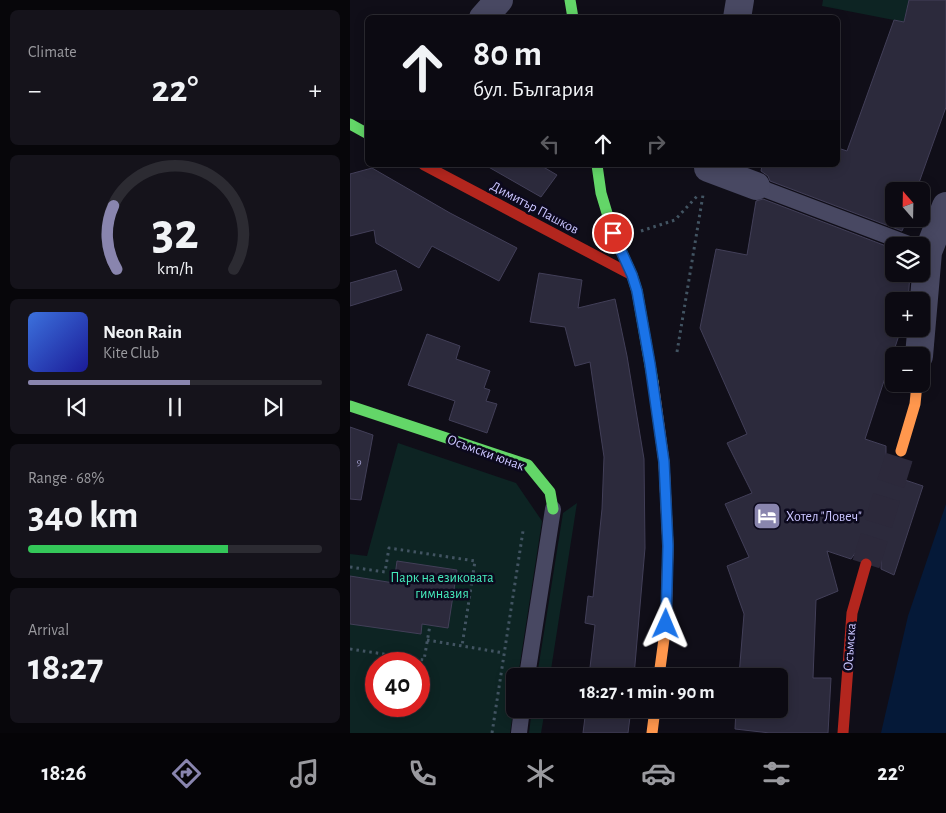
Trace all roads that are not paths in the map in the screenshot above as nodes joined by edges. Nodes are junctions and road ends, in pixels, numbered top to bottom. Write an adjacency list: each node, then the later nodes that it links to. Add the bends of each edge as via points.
1 (499, 0): 4 (street)
2 (570, 0): 5 (street)
3 (740, 0): 6 (street)
4 (486, 15)
5 (572, 15)
6 (738, 15)
7 (350, 124): 8 (street)
8 (365, 132)
9 (428, 167): 16 (street, Димитър Пашков)
10 (597, 167): 16 (street, via 613,233)
11 (710, 167): 12 (street)
12 (756, 186): 14 (lane)
13 (946, 206): 15 (street)
14 (890, 237)
15 (928, 237)
16 (632, 275): 25 (street, via 650,364 664,462 666,624)
17 (921, 282): 18 (street)
18 (920, 347)
19 (916, 392): 21 (street)
20 (350, 406): 22 (street, Осъмски юнак, via 528,465 550,492)
21 (901, 452)
22 (553, 509): 24 (lane, Осъмски юнак)
23 (866, 564): 30 (street, Осъмска, via 852,613)
24 (528, 668)
25 (660, 668)
26 (521, 718): 28 (lane)
27 (654, 718): 29 (street)
28 (519, 733)
29 (652, 733)
30 (843, 733)

